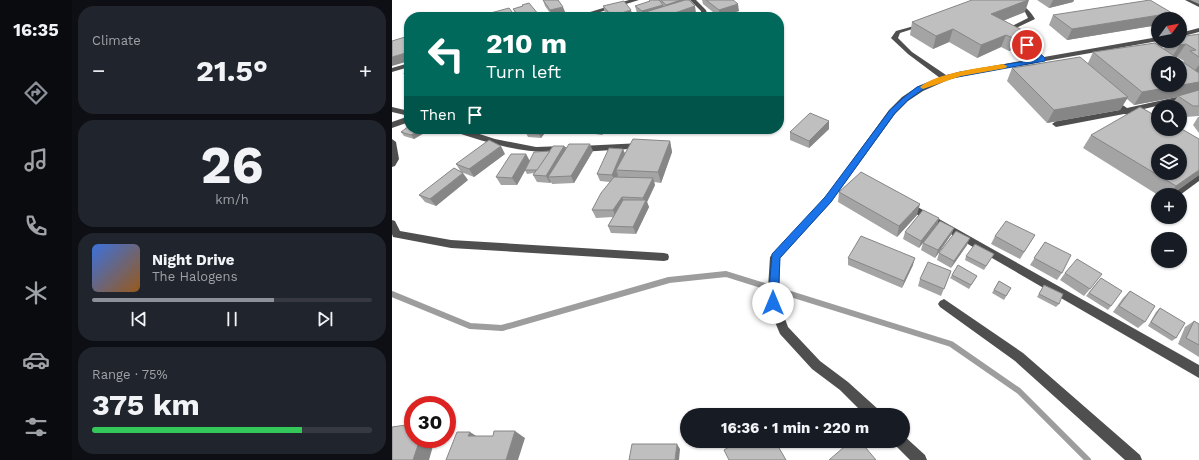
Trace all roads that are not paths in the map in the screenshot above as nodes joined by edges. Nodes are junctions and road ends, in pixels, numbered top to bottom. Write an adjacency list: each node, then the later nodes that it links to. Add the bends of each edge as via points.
1 (636, 0): 6 (street)
2 (693, 0): 7 (street)
3 (1009, 0): 12 (street, via 1027,11 1032,19 1005,31 1027,45)
4 (1188, 0): 5 (street)
5 (1199, 5)
6 (594, 12)
7 (704, 12)
8 (927, 23): 15 (street, via 898,32 894,38)
9 (1199, 30): 10 (street)
10 (1187, 33)
11 (1151, 42): 12 (street, via 1066,59)
12 (1043, 60): 15 (street)
13 (404, 66): 14 (street)
14 (392, 70)
15 (945, 78): 36 (street, via 920,89 892,112 852,174 775,257 773,303 784,330 816,365 844,386)
16 (1102, 91): 19 (street)
17 (1199, 94): 19 (street)
18 (392, 108): 20 (street)
19 (1125, 111): 21 (street); 23 (street)
20 (404, 112)
21 (1138, 118)
22 (404, 121): 24 (street)
23 (1056, 124)
24 (392, 125)
25 (470, 134): 27 (street, via 494,142 536,150)
26 (392, 142): 28 (street, via 395,159)
27 (651, 146)
28 (392, 164)
29 (1199, 176): 30 (street)
30 (1183, 188)
31 (896, 199): 35 (street)
32 (392, 224): 33 (street, via 397,234 451,244)
33 (664, 258)
34 (944, 304): 39 (street, via 1019,357)
35 (1199, 372)
36 (867, 408)
37 (908, 448): 38 (street)
38 (920, 460)
39 (1135, 460)

